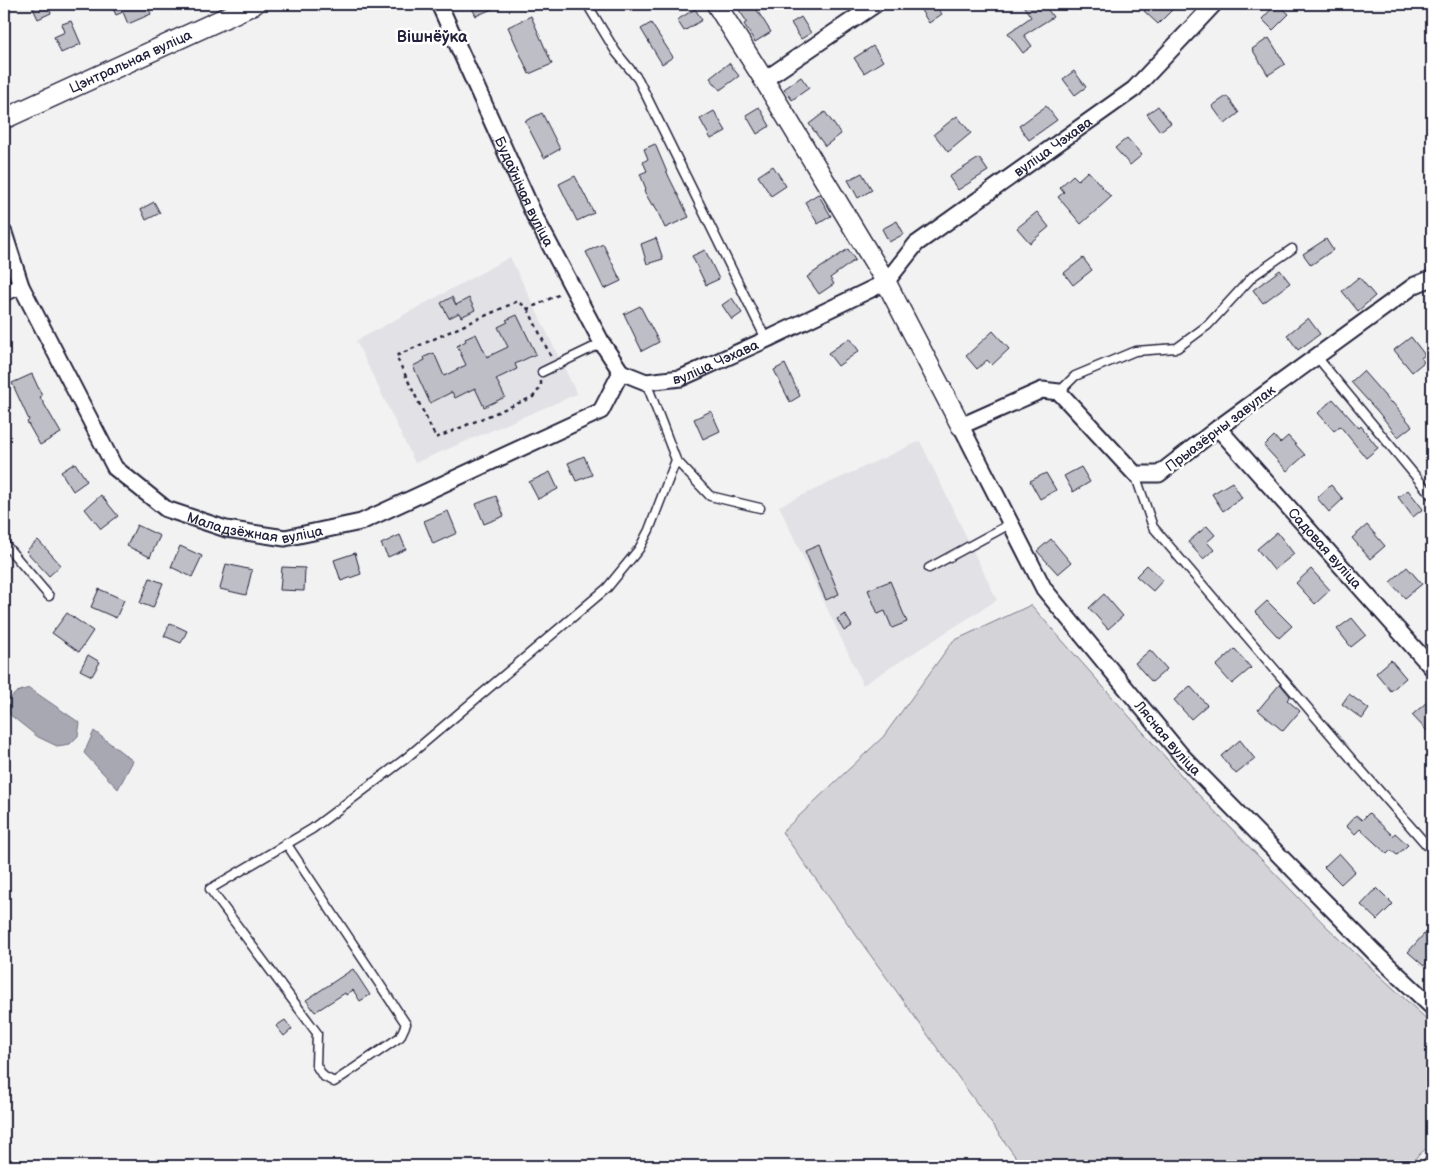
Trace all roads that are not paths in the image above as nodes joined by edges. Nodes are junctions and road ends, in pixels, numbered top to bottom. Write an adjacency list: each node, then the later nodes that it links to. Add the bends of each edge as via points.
1 (255, 4): 8 (street, Цэнтральная вуліца)
2 (439, 4): 16 (street, Будаўнічая вуліца, via 535,217)
3 (587, 4): 15 (lane, via 616,52 638,79)
4 (716, 4): 7 (street)
5 (876, 4): 7 (street)
6 (1214, 4): 12 (street, вуліца Чэхава, via 1134,90 916,244)
7 (764, 80): 12 (street)
8 (4, 119)
9 (4, 233): 13 (street, Маладзёжная вуліца)
10 (1292, 249): 21 (lane, via 1253,276 1208,325 1177,348 1134,351 1075,376)
11 (1431, 279): 17 (street, Прыазёрны завулак, via 1415,285)
12 (886, 282): 15 (street, вуліца Чэхава); 22 (street)
13 (21, 286): 14 (street); 19 (street, Маладзёжная вуліца, via 115,468 166,509 226,529 285,538 361,522 601,411)
14 (4, 293)
15 (766, 339): 20 (street, вуліца Чэхава, via 681,378)
16 (602, 343): 18 (lane); 19 (street, Будаўнічая вуліца)
17 (1317, 357): 23 (street, Прыазёрны завулак); 26 (lane)
18 (542, 372)
19 (622, 372): 20 (street, вуліца Чэхава)
20 (646, 382): 24 (lane)
21 (1059, 392): 22 (street, via 1042,390); 25 (street)
22 (961, 426): 28 (street, Лясная вуліца)
23 (1218, 428): 25 (street, Прыазёрны завулак, via 1159,474); 32 (street, Садовая вуліца)
24 (676, 460): 27 (lane, via 710,496); 33 (lane, via 650,530 607,588 404,759 312,829)
25 (1135, 474): 34 (lane, via 1154,527)
26 (1432, 496)
27 (760, 508)
28 (1010, 524): 30 (lane); 35 (street, Лясная вуліца, via 1044,589 1182,756)
29 (4, 543): 31 (lane)
30 (929, 568)
31 (49, 596)
32 (1432, 668)
33 (286, 843): 33 (lane, via 210,889 317,1034 316,1065 323,1076 334,1082 400,1037 406,1024)
34 (1432, 851)
35 (1432, 1007)

